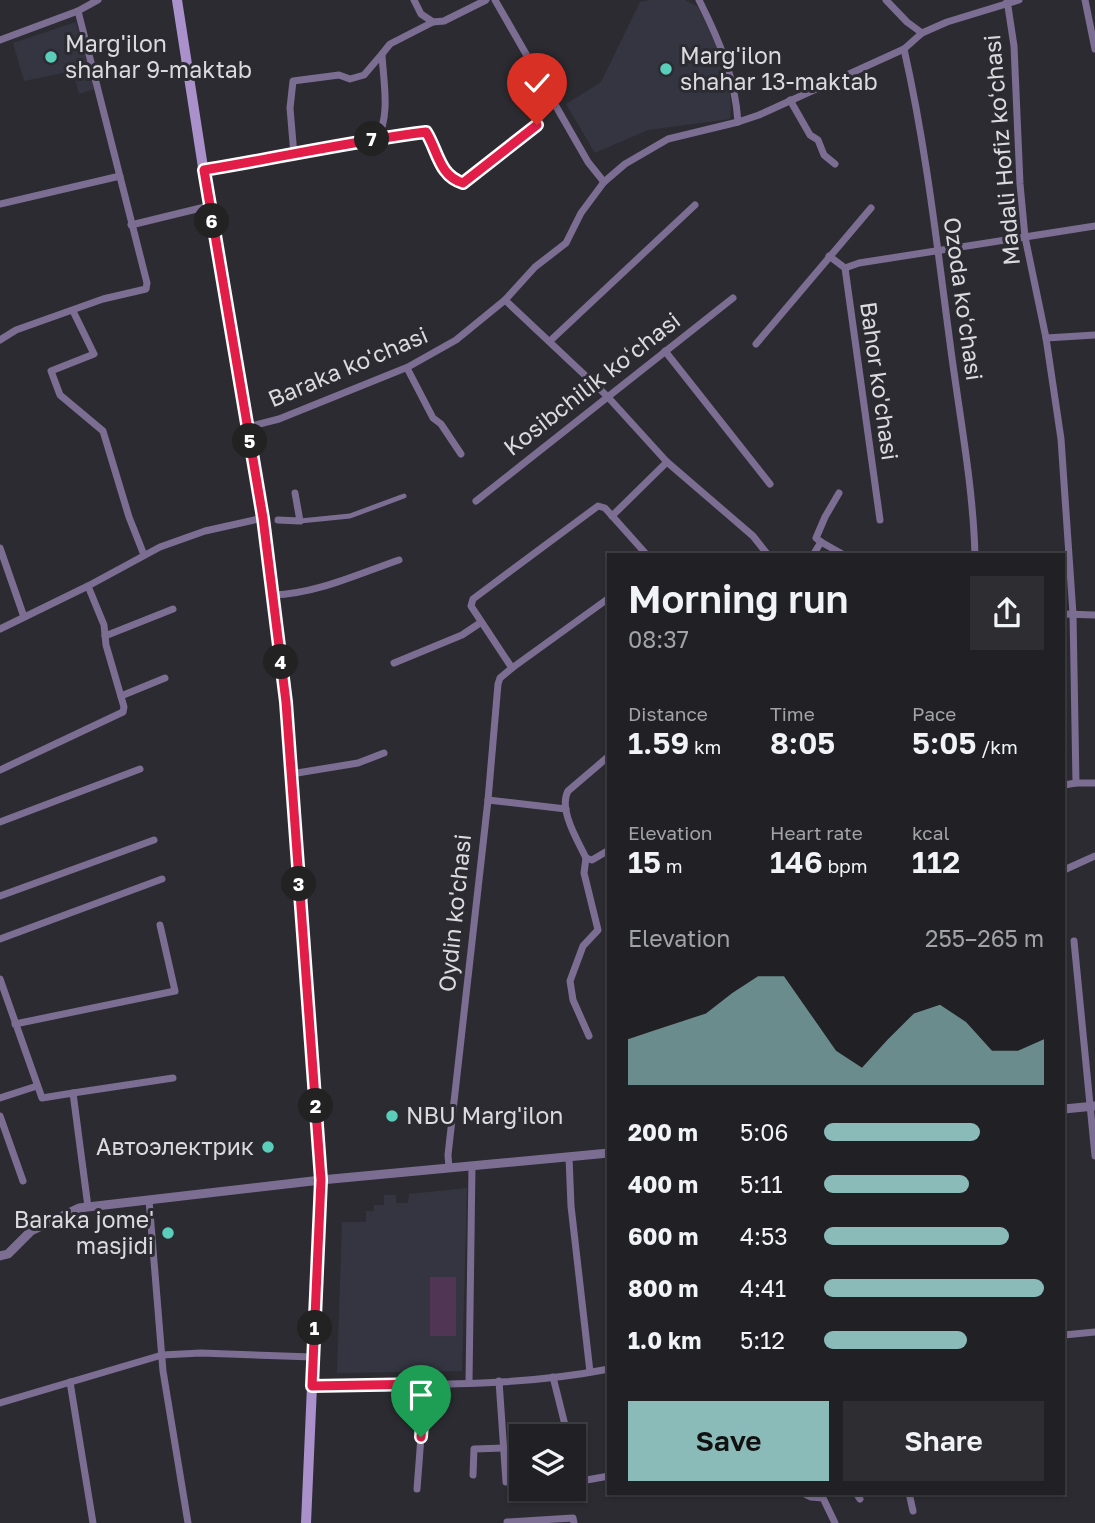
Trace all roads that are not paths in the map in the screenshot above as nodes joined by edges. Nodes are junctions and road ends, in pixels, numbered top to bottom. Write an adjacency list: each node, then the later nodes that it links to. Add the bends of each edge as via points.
1 (98, 0): 11 (street)
2 (177, 0): 25 (main road)
3 (414, 0): 13 (street, via 421,14)
4 (486, 0): 13 (street)
5 (495, 0): 27 (street)
6 (699, 0): 20 (street, via 729,64)
7 (886, 0): 14 (street)
8 (1019, 0): 10 (street, Baraka ko'chasi)
9 (1085, 0): 17 (street)
10 (1007, 2): 14 (street, Baraka ko'chasi); 34 (street, Madali Hofiz koʻchasi, via 1014,46)
11 (84, 4): 12 (street)
12 (78, 11): 15 (street); 26 (street)
13 (433, 22): 18 (street, via 390,44)
14 (922, 33): 16 (street, Baraka ko'chasi)
15 (0, 40)
16 (904, 49): 19 (street, Baraka ko'chasi); 35 (street, Ozoda koʻchasi)
17 (1095, 49)
18 (382, 54): 22 (street, via 384,110); 23 (street, via 365,75 293,81)
19 (790, 100): 20 (street, Baraka ko'chasi); 24 (street, via 824,155)
20 (738, 122): 27 (street, Baraka ko'chasi, via 668,139)
21 (537, 125): 22 (street, via 463,183 453,180 440,164 426,132)
22 (377, 138): 23 (street)
23 (294, 155): 25 (street)
24 (835, 164)
25 (204, 170): 30 (main road)
26 (120, 176): 28 (street); 32 (street)
27 (604, 182): 39 (street, Baraka ko'chasi, via 566,243 535,267)
28 (0, 204)
29 (695, 205): 44 (street)
30 (209, 206): 32 (street); 49 (main road)
31 (871, 208): 36 (street)
32 (131, 225): 40 (street, via 146,289)
33 (1095, 226): 34 (street)
34 (1025, 237): 35 (street); 42 (street, Madali Hofiz koʻchasi)
35 (937, 250): 37 (street); 68 (street, Ozoda koʻchasi)
36 (829, 256): 37 (street); 45 (street)
37 (845, 268): 60 (street, Bahor ko'chasi)
38 (733, 298): 46 (street, Kosibchilik koʻchasi)
39 (505, 300): 44 (street); 47 (street, Baraka ko'chasi, via 456,340)
40 (73, 311): 43 (street); 69 (street, via 94,354 51,371 60,396 103,431)
41 (1095, 335): 42 (street)
42 (1046, 338): 76 (street, Madali Hofiz koʻchasi, via 1061,439)
43 (0, 340)
44 (550, 341): 48 (street)
45 (756, 344)
46 (666, 351): 48 (street, Kosibchilik koʻchasi); 52 (street)
47 (407, 368): 49 (street, Baraka ko'chasi); 50 (street, via 433,418)
48 (607, 396): 51 (street); 56 (street, Kosibchilik koʻchasi)
49 (248, 427): 58 (main road)
50 (461, 454)
51 (667, 462): 57 (street); 65 (street)
52 (770, 484)
53 (295, 493): 61 (street)
54 (839, 493): 62 (street, via 816,538)
55 (404, 496): 61 (street, via 350,516)
56 (476, 501)
57 (612, 516): 64 (street); 79 (street, via 598,506 473,599 471,606)
58 (263, 518): 69 (street, via 205,531); 72 (main road)
59 (278, 520): 61 (street)
60 (880, 520)
61 (300, 522)
62 (821, 542): 66 (street); 67 (street)
63 (0, 548): 78 (street)
64 (645, 553)
65 (766, 553)
66 (814, 553)
67 (840, 553)
68 (975, 553)
69 (144, 555): 71 (street)
70 (399, 560): 72 (street, via 329,584)
71 (88, 586): 78 (street); 81 (street)
72 (272, 595): 90 (main road)
73 (607, 599): 83 (street, Oydin ko'chasi)
74 (173, 609): 81 (street)
75 (1065, 614): 76 (street)
76 (1073, 614): 77 (street); 91 (street, Madali Hofiz koʻchasi)
77 (1095, 615)
78 (24, 617): 80 (street)
79 (480, 623): 82 (street); 83 (street)
80 (0, 629)
81 (105, 636): 85 (street)
82 (394, 663)
83 (512, 668): 94 (street, Oydin ko'chasi, via 498,684)
84 (165, 678): 85 (street)
85 (121, 696): 89 (street, via 123,712)
86 (384, 753): 90 (street, via 358,763)
87 (607, 758): 95 (street, via 568,791)
88 (140, 769): 96 (street)
89 (0, 770)
90 (291, 774): 122 (main road)
91 (1076, 783): 92 (street); 93 (street)
92 (1095, 783)
93 (1065, 785)
94 (488, 800): 95 (street); 121 (street, Oydin ko'chasi)
95 (566, 809): 100 (street)
96 (0, 822)
97 (154, 840): 103 (street)
98 (607, 850): 100 (street, via 592,860)
99 (1095, 856): 101 (street)
100 (586, 858): 109 (street, via 584,873 598,930 583,946 570,981)
101 (1065, 870)
102 (162, 879): 105 (street)
103 (0, 896)
104 (160, 925): 108 (street, via 175,990)
105 (0, 939)
106 (1074, 942): 114 (street)
107 (0, 979): 108 (street)
108 (15, 1024): 111 (street)
109 (589, 1036)
110 (173, 1078): 112 (street)
111 (37, 1086): 112 (street, via 42,1098); 113 (street)
112 (73, 1093): 125 (street)
113 (0, 1098)
114 (1092, 1106): 115 (street); 118 (street)
115 (1065, 1108)
116 (0, 1116): 123 (street)
117 (607, 1153): 119 (street)
118 (1095, 1156)
119 (569, 1157): 120 (street); 132 (street)
120 (472, 1166): 121 (street); 136 (street)
121 (449, 1168): 122 (street)
122 (321, 1180): 124 (street); 130 (main road)
123 (23, 1181)
124 (149, 1200): 125 (street); 129 (street)
125 (88, 1207): 126 (street, via 31,1231 8,1255)
126 (0, 1256)
127 (1095, 1332): 128 (street)
128 (1065, 1335)
129 (162, 1355): 130 (street); 135 (street); 154 (street)
130 (313, 1357): 138 (main road)
131 (607, 1369): 132 (street)
132 (590, 1373): 133 (street)
133 (553, 1377): 134 (street); 140 (street)
134 (499, 1381): 136 (street); 141 (street)
135 (70, 1382): 139 (street); 153 (street)
136 (469, 1383): 137 (street)
137 (425, 1384): 138 (street); 146 (street)
138 (312, 1386): 155 (main road)
139 (0, 1404)
140 (565, 1424)
141 (504, 1448): 142 (street, via 474,1449); 145 (street)
142 (473, 1475)
143 (607, 1476): 144 (street)
144 (586, 1480)
145 (506, 1482)
146 (417, 1489)
147 (807, 1495): 150 (street)
148 (828, 1495): 150 (street)
149 (909, 1495): 151 (street)
150 (823, 1498): 157 (street)
151 (913, 1511)
152 (506, 1522): 156 (street, via 573,1518)
153 (93, 1523)
154 (188, 1523)
155 (306, 1523)
156 (574, 1523)
157 (835, 1523)

